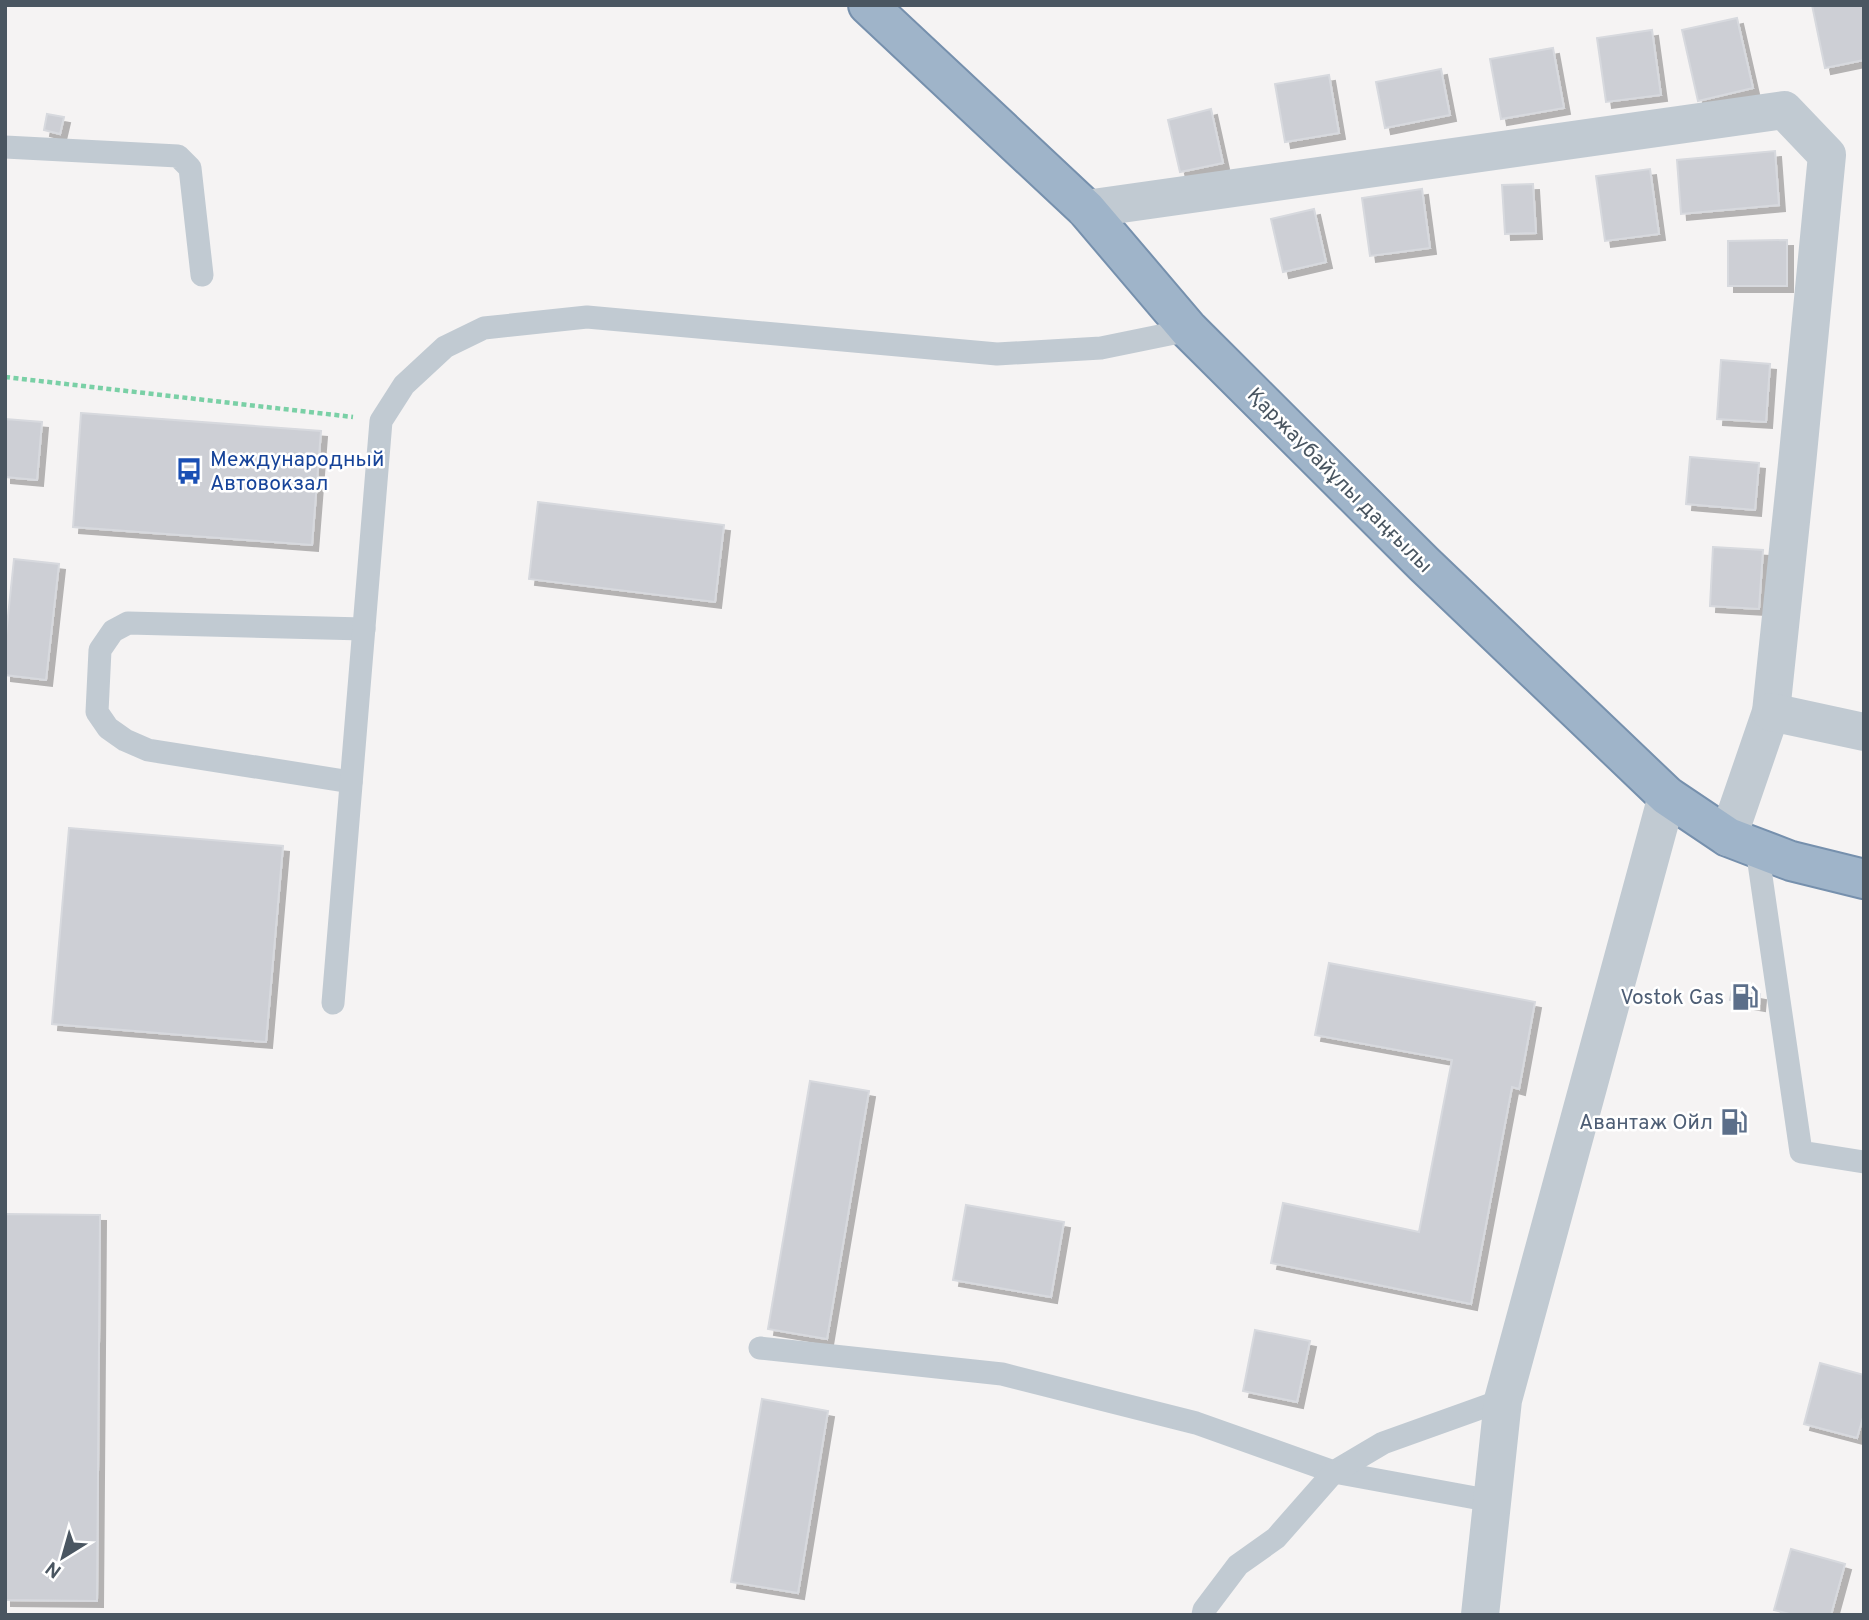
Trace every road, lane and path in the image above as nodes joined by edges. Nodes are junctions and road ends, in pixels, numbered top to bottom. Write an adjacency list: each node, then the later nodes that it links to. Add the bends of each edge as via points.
1 (868, 5): 3 (highway, Қаржаубайұлы даңғылы)
2 (5, 147): 4 (lane, via 178,156 190,168)
3 (1086, 209): 5 (highway, Қаржаубайұлы даңғылы); 9 (street, via 1784,110 1827,155)
4 (202, 275)
5 (1189, 330): 7 (lane, via 1101,348 997,354 587,317 484,328 445,347 404,385); 12 (highway, Қаржаубайұлы даңғылы, via 1424,564)
6 (5, 377): 7 (path)
7 (381, 421): 8 (lane)
8 (364, 629): 11 (lane); 11 (lane, via 128,623 113,631 100,650 97,712 108,728 125,740 148,750)
9 (1770, 712): 10 (street); 13 (street)
10 (1864, 732)
11 (351, 782): 15 (lane)
12 (1667, 796): 13 (highway, Қаржаубайұлы даңғылы); 18 (street)
13 (1742, 843): 14 (highway, Қаржаубайұлы даңғылы); 16 (lane, via 1801,1152)
14 (1864, 879)
15 (333, 1003)
16 (1864, 1162)
17 (760, 1348): 19 (lane, via 1002,1374 1196,1423)
18 (1503, 1400): 19 (lane, via 1383,1443); 20 (street)
19 (1334, 1472): 20 (lane); 21 (lane, via 1276,1538 1238,1565)
20 (1492, 1501): 22 (street)
21 (1203, 1615)
22 (1479, 1615)

